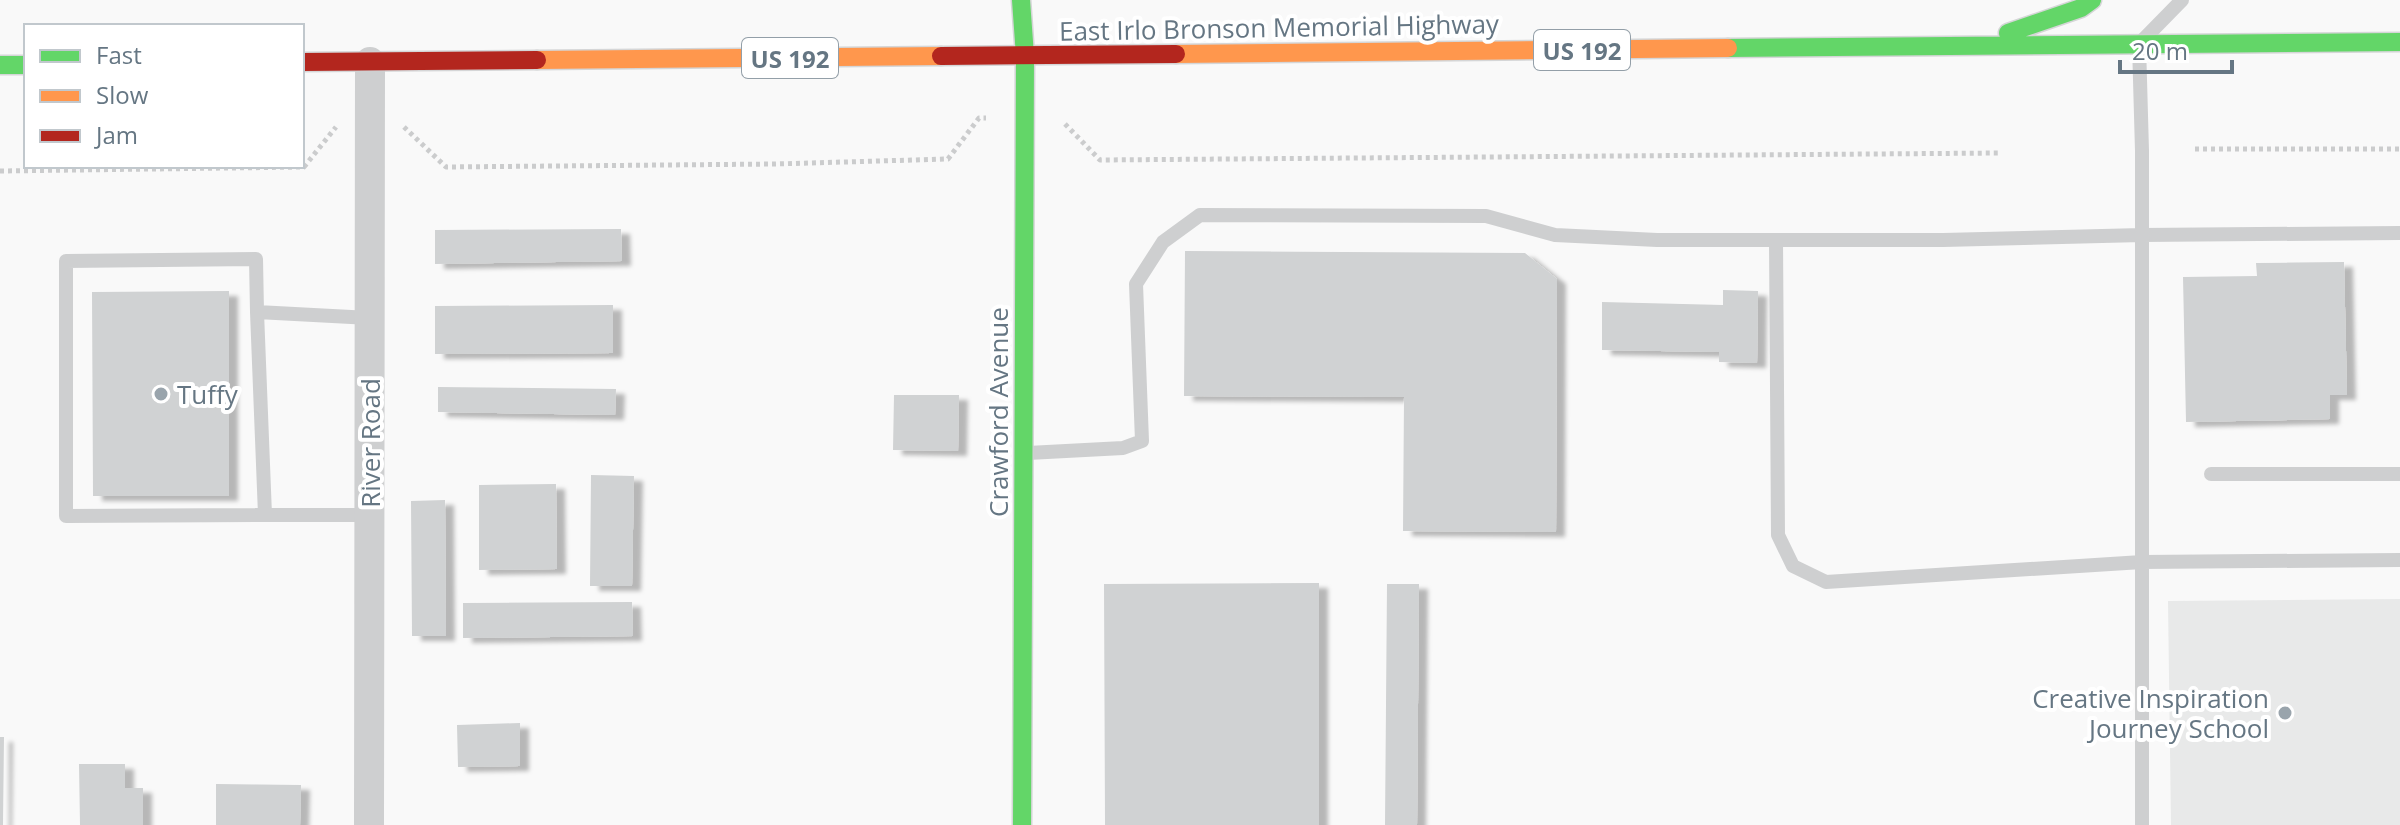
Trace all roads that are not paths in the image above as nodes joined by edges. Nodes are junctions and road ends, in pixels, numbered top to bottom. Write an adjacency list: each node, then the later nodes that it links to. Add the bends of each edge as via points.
1 (1021, 0): 7 (main road, Crawford Avenue)
2 (2092, 0): 6 (main road)
3 (2182, 0): 5 (lane)
4 (2400, 42): 5 (main road, East Irlo Bronson Memorial Highway / US 192)
5 (2139, 44): 6 (main road, East Irlo Bronson Memorial Highway / US 192); 13 (lane)
6 (1971, 46): 7 (main road, East Irlo Bronson Memorial Highway / US 192)
7 (1025, 56): 9 (main road, East Irlo Bronson Memorial Highway / US 192); 17 (main road, Crawford Avenue)
8 (304, 62): 9 (main road, East Irlo Bronson Memorial Highway / US 192)
9 (370, 62): 16 (street, River Road)
10 (0, 65): 11 (main road)
11 (24, 65)
12 (2400, 233): 13 (lane)
13 (2142, 235): 14 (lane); 23 (lane)
14 (1776, 240): 17 (lane, via 1555,235 1486,216 1200,215 1163,242 1136,284 1142,441 1123,448); 23 (lane, via 1778,535 1793,566 1826,582)
15 (257, 312): 16 (lane); 20 (lane); 20 (lane, via 256,259 66,261 66,516)
16 (371, 318): 21 (street, River Road)
17 (1024, 453): 25 (main road, Crawford Avenue)
18 (2211, 474): 19 (lane)
19 (2400, 474)
20 (265, 515): 21 (lane)
21 (370, 515): 24 (street, River Road)
22 (2400, 560): 23 (lane)
23 (2142, 562): 26 (lane)
24 (369, 825)
25 (1022, 825)
26 (2142, 825)

